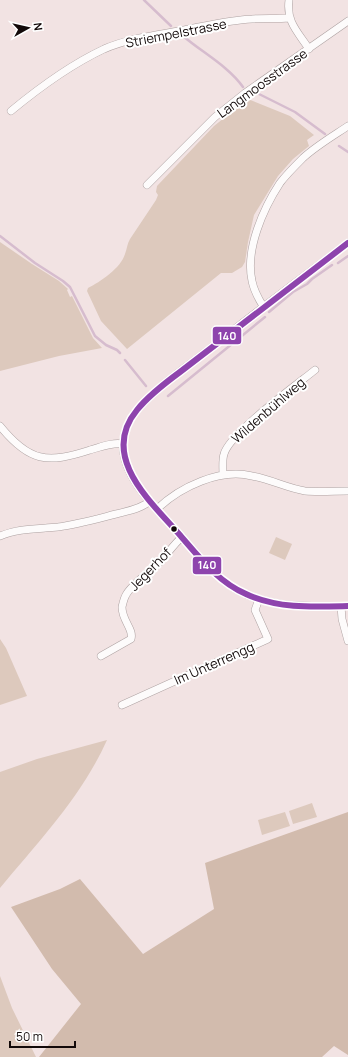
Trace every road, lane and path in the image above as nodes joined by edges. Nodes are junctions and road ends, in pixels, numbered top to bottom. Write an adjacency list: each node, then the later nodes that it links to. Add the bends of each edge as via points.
1 (289, 0): 2 (street)
2 (289, 18): 4 (street); 5 (street, Striempelstrasse, via 234,21 126,42 106,49 62,72)
3 (348, 21): 4 (street, Langmoosstrasse)
4 (309, 49): 7 (street, Langmoosstrasse, via 245,92 215,117)
5 (11, 111)
6 (348, 126): 9 (street, via 304,158 281,182 268,205 258,228 250,266 255,294)
7 (147, 185)
8 (348, 243): 9 (street)
9 (263, 306): 12 (street, via 156,391 129,422)
10 (315, 370): 13 (street, Wildenbühlweg, via 229,443 223,455)
11 (0, 426): 12 (street, via 16,444 38,457 68,457 108,445)
12 (123, 444): 15 (street, via 130,472)
13 (223, 475): 14 (street, via 250,475 306,491); 16 (street, via 190,486)
14 (348, 491)
15 (150, 501): 16 (street); 17 (street, via 128,511 78,524 21,530)
16 (157, 509): 18 (street)
17 (0, 536)
18 (182, 537): 19 (street, via 218,576 234,588); 22 (street, Jegerhof, via 126,594 122,614 131,630 131,639)
19 (259, 599): 20 (street, via 293,606); 23 (street, Im Unterrengg, via 255,610 268,639)
20 (345, 606): 21 (street, via 342,619)
21 (348, 641)
22 (101, 656)
23 (122, 705)

